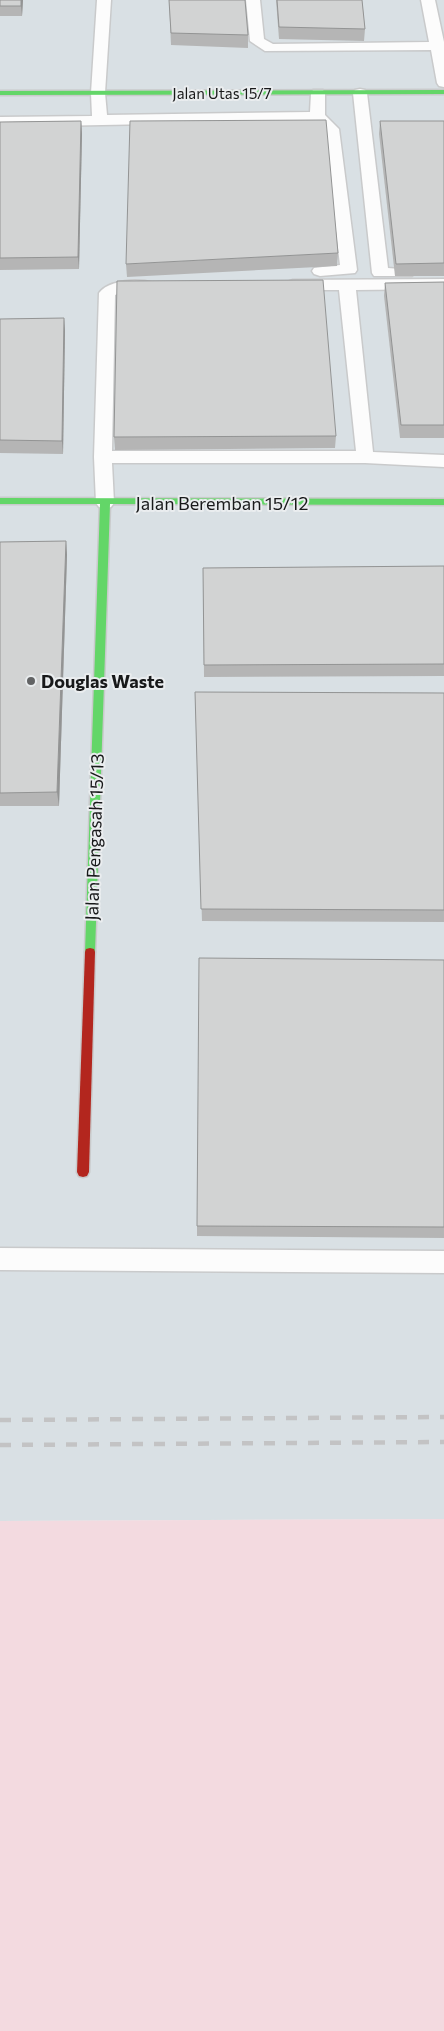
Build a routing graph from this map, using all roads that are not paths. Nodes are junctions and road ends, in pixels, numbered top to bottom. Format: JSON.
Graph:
{"nodes":[{"id":1,"x":104,"y":0,"type":"edge"},
{"id":2,"x":253,"y":0,"type":"edge"},
{"id":3,"x":428,"y":0,"type":"edge"},
{"id":4,"x":440,"y":47,"type":"edge"},
{"id":5,"x":444,"y":83,"type":"edge"},
{"id":6,"x":444,"y":92,"type":"edge"},
{"id":7,"x":0,"y":93,"type":"edge"},
{"id":8,"x":98,"y":93,"type":"junction"},
{"id":9,"x":318,"y":93,"type":"junction"},
{"id":10,"x":360,"y":93,"type":"junction"},
{"id":11,"x":318,"y":116,"type":"junction"},
{"id":12,"x":100,"y":119,"type":"junction"},
{"id":13,"x":0,"y":122,"type":"edge"},
{"id":14,"x":304,"y":271,"type":"edge"},
{"id":15,"x":444,"y":272,"type":"edge"},
{"id":16,"x":347,"y":284,"type":"junction"},
{"id":17,"x":444,"y":284,"type":"edge"},
{"id":18,"x":278,"y":285,"type":"edge"},
{"id":19,"x":168,"y":286,"type":"edge"},
{"id":20,"x":365,"y":457,"type":"junction"},
{"id":21,"x":103,"y":458,"type":"junction"},
{"id":22,"x":444,"y":461,"type":"edge"},
{"id":23,"x":0,"y":502,"type":"edge"},
{"id":24,"x":444,"y":502,"type":"edge"},
{"id":25,"x":105,"y":503,"type":"junction"},
{"id":26,"x":83,"y":1172,"type":"dead end"},
{"id":27,"x":0,"y":1259,"type":"edge"},
{"id":28,"x":444,"y":1262,"type":"edge"}],
"edges":[{"from":1,"to":8,"type":"lane"},
{"from":2,"to":4,"type":"lane"},
{"from":3,"to":4,"type":"lane"},
{"from":4,"to":5,"type":"lane"},
{"from":6,"to":10,"type":"street","name":"Jalan Utas 15/7"},
{"from":7,"to":8,"type":"street","name":"Jalan Utas 15/7"},
{"from":8,"to":9,"type":"street","name":"Jalan Utas 15/7"},
{"from":8,"to":12,"type":"lane"},
{"from":9,"to":10,"type":"street","name":"Jalan Utas 15/7"},
{"from":9,"to":11,"type":"lane"},
{"from":10,"to":15,"type":"lane"},
{"from":11,"to":12,"type":"lane"},
{"from":11,"to":14,"type":"lane"},
{"from":12,"to":13,"type":"lane"},
{"from":16,"to":17,"type":"lane"},
{"from":16,"to":18,"type":"lane"},
{"from":16,"to":20,"type":"lane"},
{"from":19,"to":21,"type":"lane"},
{"from":20,"to":21,"type":"lane"},
{"from":20,"to":22,"type":"lane"},
{"from":21,"to":25,"type":"lane"},
{"from":23,"to":25,"type":"street","name":"Jalan Beremban 15/12"},
{"from":24,"to":25,"type":"street","name":"Jalan Beremban 15/12"},
{"from":25,"to":26,"type":"street","name":"Jalan Pengasah 15/13"},
{"from":27,"to":28,"type":"lane"}]}
